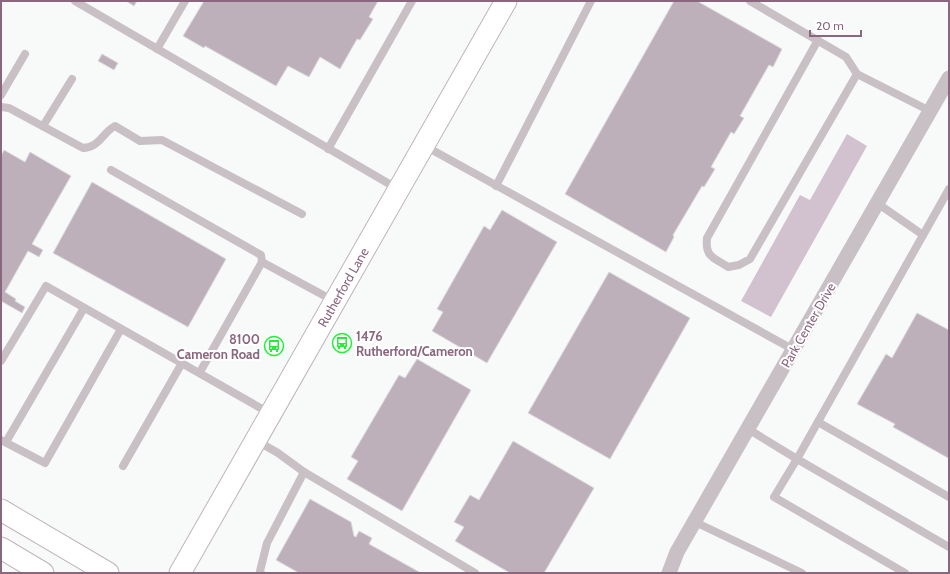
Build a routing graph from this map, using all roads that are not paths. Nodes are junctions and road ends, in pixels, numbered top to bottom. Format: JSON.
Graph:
{"nodes":[{"id":1,"x":75,"y":1,"type":"edge"},
{"id":2,"x":185,"y":1,"type":"edge"},
{"id":3,"x":412,"y":1,"type":"edge"},
{"id":4,"x":506,"y":1,"type":"edge"},
{"id":5,"x":591,"y":1,"type":"edge"},
{"id":6,"x":750,"y":1,"type":"edge"},
{"id":7,"x":818,"y":40,"type":"junction"},
{"id":8,"x":158,"y":49,"type":"junction"},
{"id":9,"x":25,"y":54,"type":"dead end"},
{"id":10,"x":857,"y":74,"type":"junction"},
{"id":11,"x":949,"y":78,"type":"edge"},
{"id":12,"x":72,"y":79,"type":"dead end"},
{"id":13,"x":1,"y":95,"type":"edge"},
{"id":14,"x":1,"y":107,"type":"edge"},
{"id":15,"x":930,"y":111,"type":"junction"},
{"id":16,"x":43,"y":126,"type":"junction"},
{"id":17,"x":423,"y":146,"type":"junction"},
{"id":18,"x":328,"y":149,"type":"junction"},
{"id":19,"x":111,"y":170,"type":"dead end"},
{"id":20,"x":496,"y":186,"type":"junction"},
{"id":21,"x":949,"y":189,"type":"edge"},
{"id":22,"x":398,"y":190,"type":"junction"},
{"id":23,"x":878,"y":203,"type":"junction"},
{"id":24,"x":302,"y":214,"type":"dead end"},
{"id":25,"x":923,"y":235,"type":"junction"},
{"id":26,"x":262,"y":262,"type":"junction"},
{"id":27,"x":334,"y":302,"type":"junction"},
{"id":28,"x":84,"y":308,"type":"junction"},
{"id":29,"x":121,"y":329,"type":"junction"},
{"id":30,"x":794,"y":350,"type":"junction"},
{"id":31,"x":1,"y":361,"type":"edge"},
{"id":32,"x":182,"y":363,"type":"junction"},
{"id":33,"x":200,"y":372,"type":"junction"},
{"id":34,"x":271,"y":414,"type":"junction"},
{"id":35,"x":818,"y":422,"type":"junction"},
{"id":36,"x":748,"y":429,"type":"junction"},
{"id":37,"x":256,"y":440,"type":"junction"},
{"id":38,"x":3,"y":441,"type":"edge"},
{"id":39,"x":797,"y":460,"type":"junction"},
{"id":40,"x":123,"y":466,"type":"dead end"},
{"id":41,"x":304,"y":472,"type":"junction"},
{"id":42,"x":949,"y":497,"type":"edge"},
{"id":43,"x":1,"y":510,"type":"edge"},
{"id":44,"x":695,"y":522,"type":"junction"},
{"id":45,"x":949,"y":547,"type":"edge"},
{"id":46,"x":1,"y":548,"type":"edge"},
{"id":47,"x":43,"y":573,"type":"edge"},
{"id":48,"x":108,"y":573,"type":"edge"},
{"id":49,"x":180,"y":573,"type":"edge"},
{"id":50,"x":261,"y":573,"type":"edge"},
{"id":51,"x":475,"y":573,"type":"edge"},
{"id":52,"x":669,"y":573,"type":"edge"},
{"id":53,"x":802,"y":573,"type":"edge"},
{"id":54,"x":905,"y":573,"type":"edge"}],
"edges":[{"from":1,"to":8,"type":"lane"},
{"from":2,"to":8,"type":"lane"},
{"from":3,"to":18,"type":"lane"},
{"from":4,"to":17,"type":"street","name":"Rutherford Lane"},
{"from":5,"to":20,"type":"lane"},
{"from":6,"to":7,"type":"lane"},
{"from":7,"to":10,"type":"lane"},
{"from":7,"to":10,"type":"lane"},
{"from":8,"to":18,"type":"lane"},
{"from":9,"to":13,"type":"lane"},
{"from":10,"to":15,"type":"lane"},
{"from":11,"to":15,"type":"street","name":"Park Center Drive"},
{"from":12,"to":16,"type":"lane"},
{"from":14,"to":16,"type":"lane"},
{"from":15,"to":23,"type":"street","name":"Park Center Drive"},
{"from":16,"to":24,"type":"lane"},
{"from":17,"to":20,"type":"lane"},
{"from":17,"to":22,"type":"street","name":"Rutherford Lane"},
{"from":18,"to":22,"type":"lane"},
{"from":19,"to":26,"type":"lane"},
{"from":20,"to":30,"type":"lane"},
{"from":21,"to":25,"type":"lane"},
{"from":22,"to":27,"type":"street","name":"Rutherford Lane"},
{"from":23,"to":25,"type":"lane"},
{"from":23,"to":30,"type":"street","name":"Park Center Drive"},
{"from":25,"to":35,"type":"lane"},
{"from":26,"to":27,"type":"lane"},
{"from":26,"to":33,"type":"lane"},
{"from":27,"to":34,"type":"street","name":"Rutherford Lane"},
{"from":28,"to":29,"type":"lane"},
{"from":28,"to":31,"type":"lane"},
{"from":28,"to":38,"type":"lane"},
{"from":29,"to":32,"type":"lane"},
{"from":29,"to":38,"type":"lane"},
{"from":30,"to":36,"type":"street","name":"Park Center Drive"},
{"from":32,"to":33,"type":"lane"},
{"from":32,"to":40,"type":"lane"},
{"from":33,"to":34,"type":"lane"},
{"from":34,"to":37,"type":"street","name":"Rutherford Lane"},
{"from":35,"to":39,"type":"lane"},
{"from":35,"to":42,"type":"lane"},
{"from":36,"to":39,"type":"lane"},
{"from":36,"to":44,"type":"street","name":"Park Center Drive"},
{"from":37,"to":41,"type":"lane"},
{"from":37,"to":49,"type":"street","name":"Rutherford Lane"},
{"from":39,"to":45,"type":"lane"},
{"from":39,"to":54,"type":"lane"},
{"from":41,"to":50,"type":"lane"},
{"from":41,"to":51,"type":"lane"},
{"from":43,"to":48,"type":"street"},
{"from":44,"to":52,"type":"street","name":"Park Center Drive"},
{"from":44,"to":53,"type":"lane"},
{"from":46,"to":47,"type":"street"}]}
